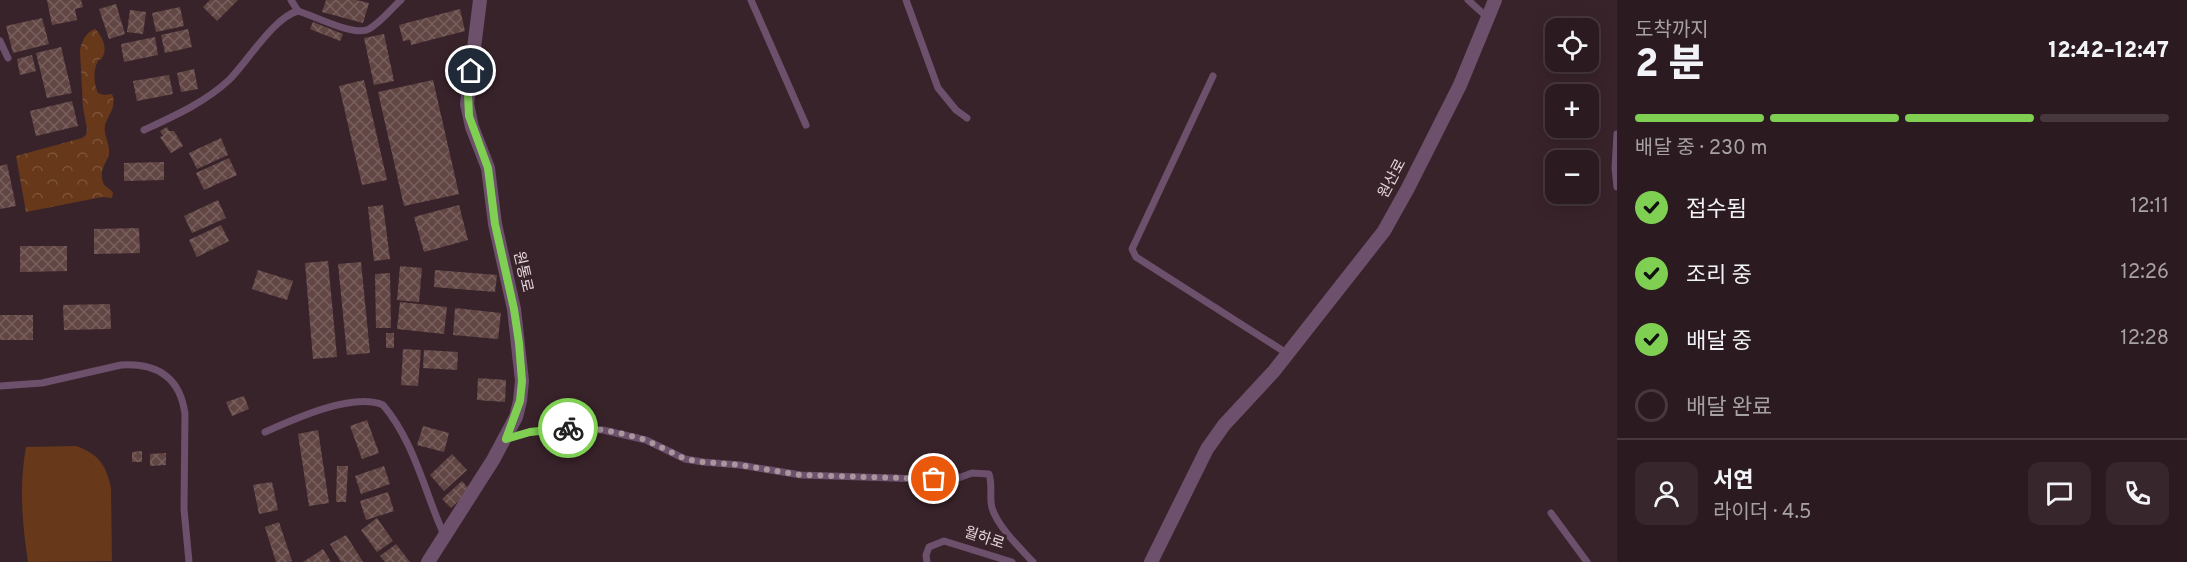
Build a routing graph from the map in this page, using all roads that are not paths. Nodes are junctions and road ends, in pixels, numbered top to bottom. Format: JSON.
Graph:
{"nodes":[{"id":1,"x":291,"y":0,"type":"edge"},
{"id":2,"x":401,"y":0,"type":"edge"},
{"id":3,"x":480,"y":0,"type":"edge"},
{"id":4,"x":751,"y":0,"type":"edge"},
{"id":5,"x":906,"y":0,"type":"edge"},
{"id":6,"x":1468,"y":0,"type":"edge"},
{"id":7,"x":1496,"y":0,"type":"edge"},
{"id":8,"x":298,"y":11,"type":"junction"},
{"id":9,"x":1488,"y":18,"type":"junction"},
{"id":10,"x":0,"y":41,"type":"edge"},
{"id":11,"x":8,"y":58,"type":"dead end"},
{"id":12,"x":1213,"y":76,"type":"dead end"},
{"id":13,"x":967,"y":118,"type":"dead end"},
{"id":14,"x":806,"y":125,"type":"dead end"},
{"id":15,"x":144,"y":130,"type":"dead end"},
{"id":16,"x":1617,"y":134,"type":"edge"},
{"id":17,"x":1617,"y":187,"type":"edge"},
{"id":18,"x":1288,"y":354,"type":"junction"},
{"id":19,"x":0,"y":386,"type":"edge"},
{"id":20,"x":265,"y":432,"type":"dead end"},
{"id":21,"x":506,"y":439,"type":"junction"},
{"id":22,"x":1551,"y":513,"type":"dead end"},
{"id":23,"x":444,"y":535,"type":"junction"},
{"id":24,"x":189,"y":562,"type":"edge"},
{"id":25,"x":428,"y":562,"type":"edge"},
{"id":26,"x":927,"y":562,"type":"edge"},
{"id":27,"x":1012,"y":562,"type":"edge"},
{"id":28,"x":1033,"y":562,"type":"edge"},
{"id":29,"x":1152,"y":562,"type":"edge"},
{"id":30,"x":1587,"y":562,"type":"edge"}],
"edges":[{"from":1,"to":8,"type":"lane"},
{"from":2,"to":8,"type":"lane"},
{"from":3,"to":21,"type":"street","name":"원통로"},
{"from":4,"to":14,"type":"lane"},
{"from":5,"to":13,"type":"lane"},
{"from":6,"to":9,"type":"lane"},
{"from":7,"to":9,"type":"street","name":"원산로"},
{"from":8,"to":15,"type":"lane"},
{"from":9,"to":18,"type":"street","name":"원산로"},
{"from":10,"to":11,"type":"lane"},
{"from":12,"to":18,"type":"lane"},
{"from":16,"to":17,"type":"lane"},
{"from":18,"to":29,"type":"street","name":"원산로"},
{"from":19,"to":24,"type":"lane"},
{"from":20,"to":23,"type":"lane"},
{"from":21,"to":23,"type":"street","name":"원통로"},
{"from":21,"to":28,"type":"lane"},
{"from":22,"to":30,"type":"lane"},
{"from":23,"to":25,"type":"street","name":"원통로"},
{"from":26,"to":27,"type":"lane","name":"월하로"}]}
